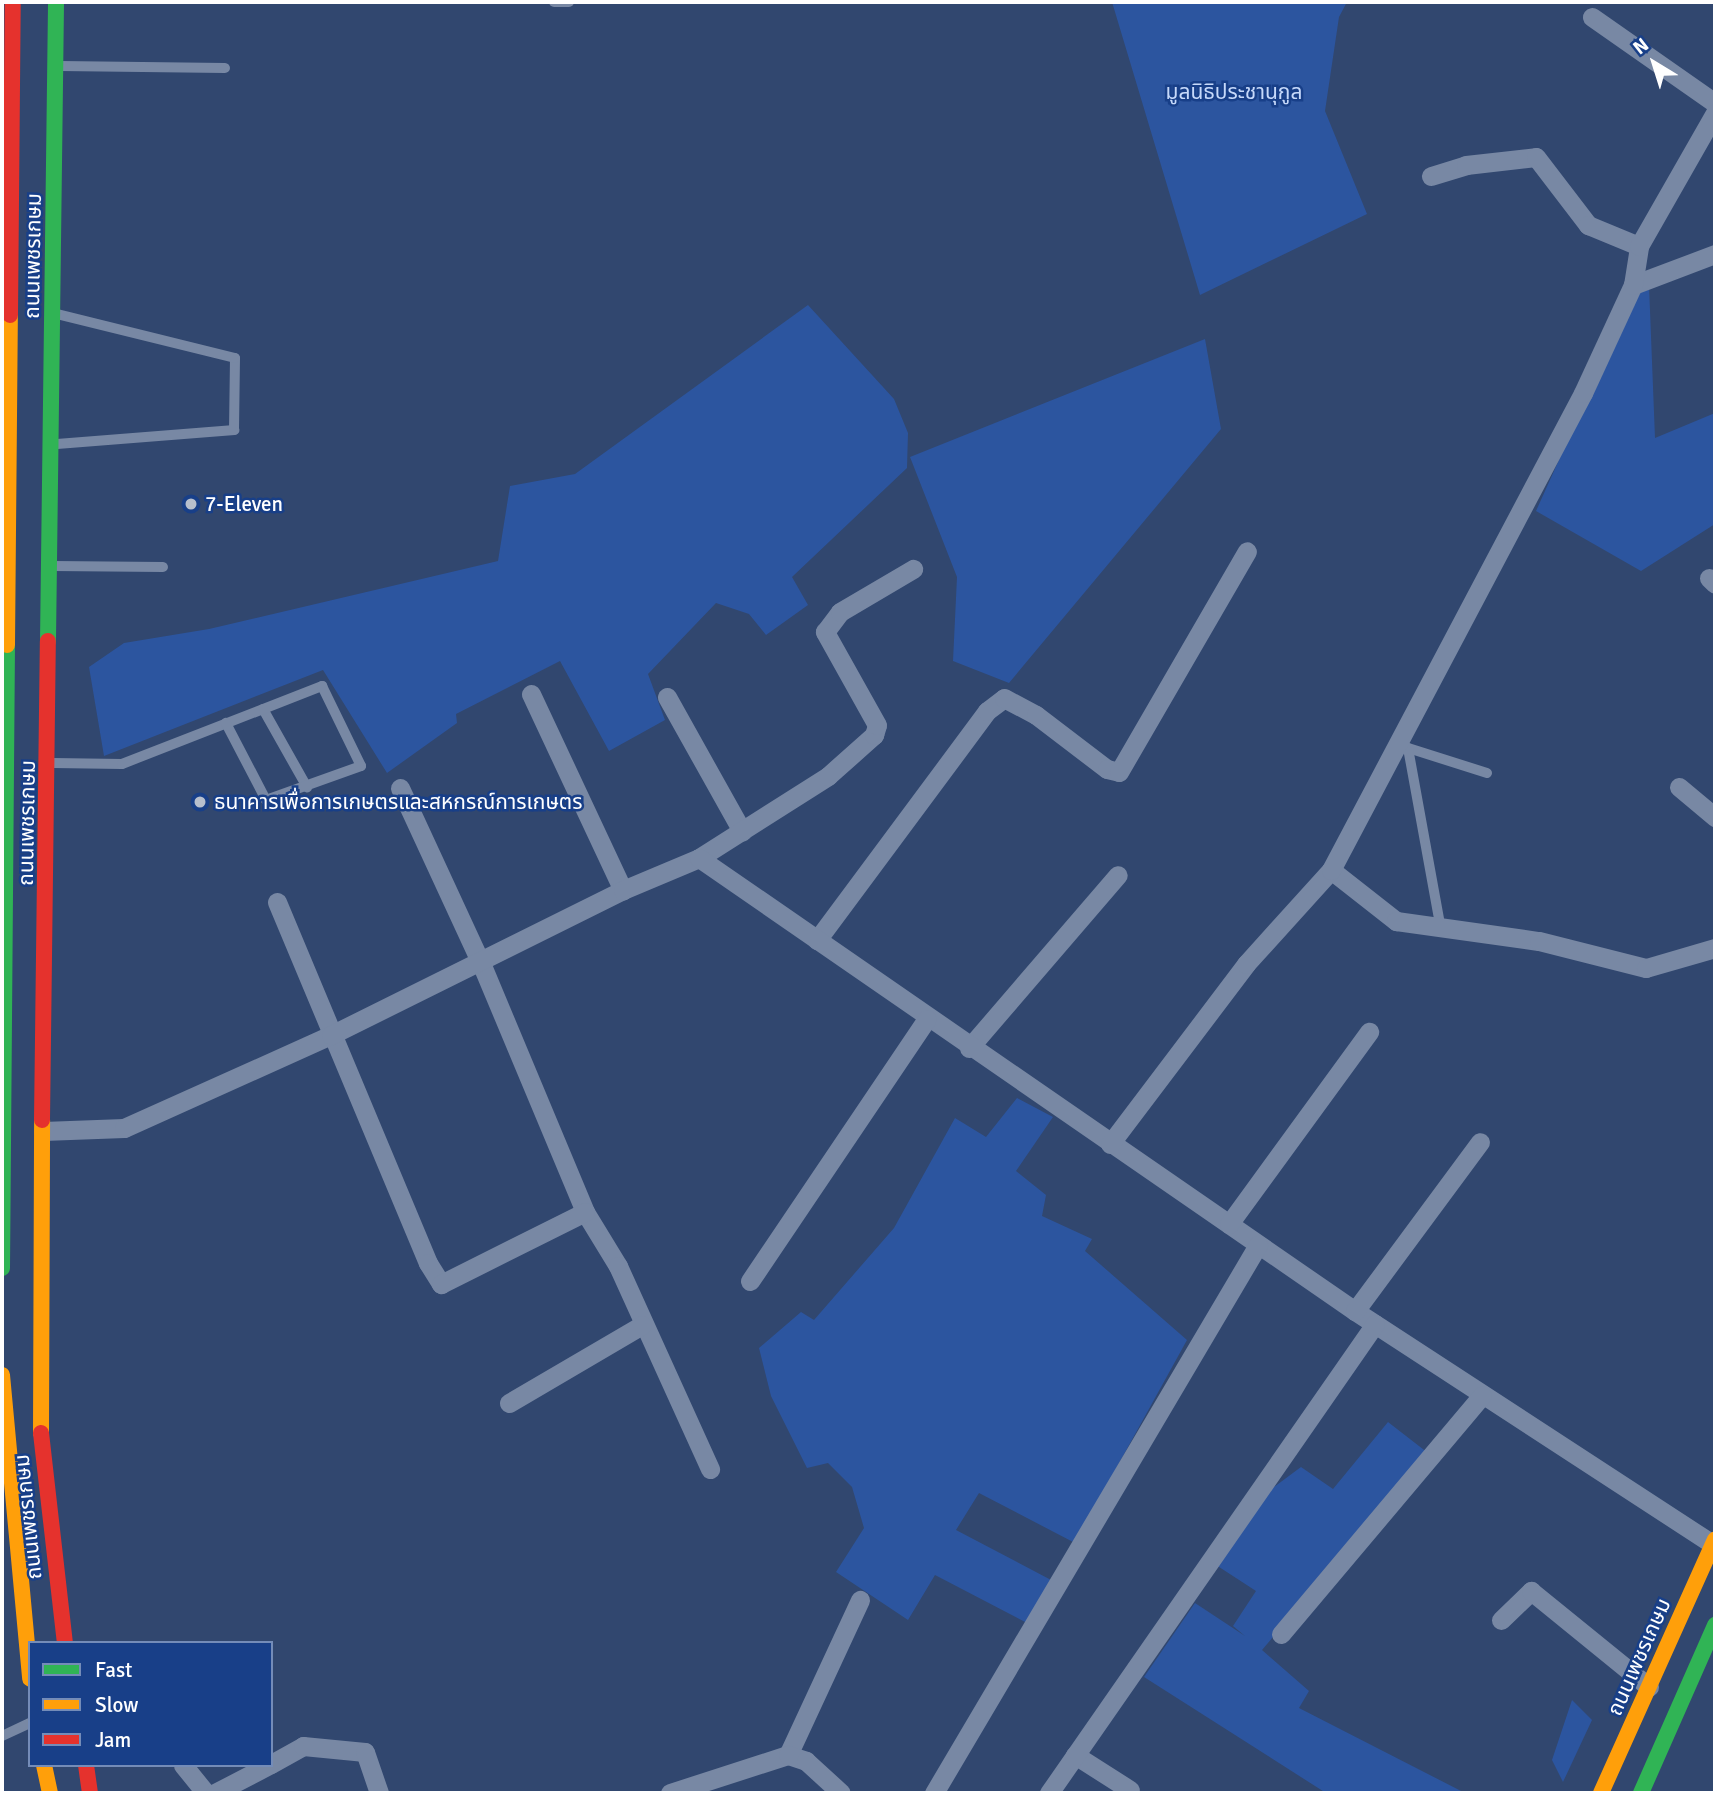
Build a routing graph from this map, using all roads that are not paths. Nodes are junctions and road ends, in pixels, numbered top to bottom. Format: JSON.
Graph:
{"nodes":[{"id":1,"x":13,"y":2,"type":"edge"},
{"id":2,"x":56,"y":2,"type":"edge"},
{"id":3,"x":554,"y":2,"type":"edge"},
{"id":4,"x":569,"y":2,"type":"edge"},
{"id":5,"x":1592,"y":18,"type":"dead end"},
{"id":6,"x":56,"y":66,"type":"junction"},
{"id":7,"x":225,"y":68,"type":"dead end"},
{"id":8,"x":1715,"y":103,"type":"edge"},
{"id":9,"x":1715,"y":113,"type":"edge"},
{"id":10,"x":1430,"y":176,"type":"dead end"},
{"id":11,"x":1639,"y":246,"type":"junction"},
{"id":12,"x":1715,"y":254,"type":"edge"},
{"id":13,"x":1633,"y":285,"type":"junction"},
{"id":14,"x":53,"y":313,"type":"junction"},
{"id":15,"x":51,"y":444,"type":"junction"},
{"id":16,"x":1247,"y":551,"type":"dead end"},
{"id":17,"x":52,"y":566,"type":"junction"},
{"id":18,"x":163,"y":567,"type":"dead end"},
{"id":19,"x":913,"y":569,"type":"dead end"},
{"id":20,"x":531,"y":694,"type":"dead end"},
{"id":21,"x":667,"y":697,"type":"dead end"},
{"id":22,"x":262,"y":709,"type":"junction"},
{"id":23,"x":226,"y":723,"type":"junction"},
{"id":24,"x":1403,"y":746,"type":"junction"},
{"id":25,"x":49,"y":763,"type":"junction"},
{"id":26,"x":1487,"y":773,"type":"dead end"},
{"id":27,"x":306,"y":787,"type":"junction"},
{"id":28,"x":400,"y":788,"type":"dead end"},
{"id":29,"x":1679,"y":788,"type":"dead end"},
{"id":30,"x":5,"y":813,"type":"edge"},
{"id":31,"x":1715,"y":817,"type":"edge"},
{"id":32,"x":742,"y":831,"type":"junction"},
{"id":33,"x":699,"y":858,"type":"junction"},
{"id":34,"x":1331,"y":870,"type":"junction"},
{"id":35,"x":1118,"y":875,"type":"dead end"},
{"id":36,"x":622,"y":890,"type":"junction"},
{"id":37,"x":277,"y":902,"type":"dead end"},
{"id":38,"x":1441,"y":930,"type":"junction"},
{"id":39,"x":817,"y":940,"type":"junction"},
{"id":40,"x":1715,"y":948,"type":"edge"},
{"id":41,"x":481,"y":963,"type":"junction"},
{"id":42,"x":927,"y":1019,"type":"junction"},
{"id":43,"x":1369,"y":1031,"type":"dead end"},
{"id":44,"x":331,"y":1035,"type":"junction"},
{"id":45,"x":969,"y":1048,"type":"junction"},
{"id":46,"x":4,"y":1118,"type":"edge"},
{"id":47,"x":43,"y":1132,"type":"junction"},
{"id":48,"x":1480,"y":1142,"type":"dead end"},
{"id":49,"x":1110,"y":1144,"type":"junction"},
{"id":50,"x":585,"y":1212,"type":"junction"},
{"id":51,"x":1229,"y":1224,"type":"junction"},
{"id":52,"x":1258,"y":1245,"type":"junction"},
{"id":53,"x":2,"y":1268,"type":"edge"},
{"id":54,"x":750,"y":1281,"type":"dead end"},
{"id":55,"x":1356,"y":1311,"type":"junction"},
{"id":56,"x":1375,"y":1324,"type":"junction"},
{"id":57,"x":642,"y":1325,"type":"junction"},
{"id":58,"x":2,"y":1375,"type":"edge"},
{"id":59,"x":1482,"y":1395,"type":"junction"},
{"id":60,"x":509,"y":1403,"type":"dead end"},
{"id":61,"x":710,"y":1469,"type":"dead end"},
{"id":62,"x":1714,"y":1543,"type":"edge"},
{"id":63,"x":10,"y":1581,"type":"edge"},
{"id":64,"x":860,"y":1600,"type":"dead end"},
{"id":65,"x":1501,"y":1620,"type":"dead end"},
{"id":66,"x":1715,"y":1625,"type":"edge"},
{"id":67,"x":1281,"y":1634,"type":"dead end"},
{"id":68,"x":65,"y":1641,"type":"edge"},
{"id":69,"x":28,"y":1669,"type":"edge"},
{"id":70,"x":1648,"y":1687,"type":"junction"},
{"id":71,"x":28,"y":1724,"type":"edge"},
{"id":72,"x":2,"y":1736,"type":"edge"},
{"id":73,"x":788,"y":1755,"type":"junction"},
{"id":74,"x":1075,"y":1755,"type":"junction"},
{"id":75,"x":273,"y":1763,"type":"edge"},
{"id":76,"x":44,"y":1767,"type":"edge"},
{"id":77,"x":86,"y":1767,"type":"edge"},
{"id":78,"x":185,"y":1767,"type":"edge"},
{"id":79,"x":266,"y":1767,"type":"edge"},
{"id":80,"x":1130,"y":1790,"type":"dead end"},
{"id":81,"x":50,"y":1793,"type":"edge"},
{"id":82,"x":90,"y":1793,"type":"edge"},
{"id":83,"x":205,"y":1793,"type":"edge"},
{"id":84,"x":215,"y":1793,"type":"edge"},
{"id":85,"x":379,"y":1793,"type":"edge"},
{"id":86,"x":670,"y":1793,"type":"edge"},
{"id":87,"x":841,"y":1793,"type":"edge"},
{"id":88,"x":934,"y":1793,"type":"edge"},
{"id":89,"x":1049,"y":1793,"type":"edge"},
{"id":90,"x":1601,"y":1793,"type":"edge"},
{"id":91,"x":1641,"y":1793,"type":"edge"}],
"edges":[{"from":1,"to":30,"type":"main road","name":"ถนนเพชรเกษม"},
{"from":2,"to":6,"type":"main road","name":"ถนนเพชรเกษม"},
{"from":3,"to":4,"type":"lane"},
{"from":5,"to":8,"type":"street"},
{"from":6,"to":7,"type":"lane"},
{"from":6,"to":14,"type":"main road","name":"ถนนเพชรเกษม"},
{"from":9,"to":11,"type":"street"},
{"from":10,"to":11,"type":"street"},
{"from":11,"to":13,"type":"street"},
{"from":12,"to":13,"type":"street"},
{"from":13,"to":24,"type":"street"},
{"from":14,"to":15,"type":"main road","name":"ถนนเพชรเกษม"},
{"from":14,"to":15,"type":"lane"},
{"from":15,"to":17,"type":"main road","name":"ถนนเพชรเกษม"},
{"from":16,"to":39,"type":"street"},
{"from":17,"to":18,"type":"lane"},
{"from":17,"to":25,"type":"main road","name":"ถนนเพชรเกษม"},
{"from":19,"to":32,"type":"street"},
{"from":20,"to":36,"type":"street"},
{"from":21,"to":32,"type":"street"},
{"from":22,"to":23,"type":"lane"},
{"from":22,"to":27,"type":"lane"},
{"from":22,"to":27,"type":"lane"},
{"from":23,"to":25,"type":"lane"},
{"from":23,"to":27,"type":"lane"},
{"from":24,"to":26,"type":"lane"},
{"from":24,"to":34,"type":"street"},
{"from":24,"to":38,"type":"lane"},
{"from":25,"to":47,"type":"main road","name":"ถนนเพชรเกษม"},
{"from":28,"to":41,"type":"street"},
{"from":29,"to":31,"type":"street"},
{"from":30,"to":46,"type":"main road","name":"ถนนเพชรเกษม"},
{"from":32,"to":33,"type":"street"},
{"from":33,"to":36,"type":"street"},
{"from":33,"to":39,"type":"street"},
{"from":34,"to":38,"type":"street"},
{"from":34,"to":49,"type":"street"},
{"from":35,"to":45,"type":"street"},
{"from":36,"to":41,"type":"street"},
{"from":37,"to":44,"type":"street"},
{"from":38,"to":40,"type":"street"},
{"from":39,"to":42,"type":"street"},
{"from":41,"to":44,"type":"street"},
{"from":41,"to":50,"type":"street"},
{"from":42,"to":45,"type":"street"},
{"from":42,"to":54,"type":"street"},
{"from":43,"to":51,"type":"street"},
{"from":44,"to":47,"type":"street"},
{"from":44,"to":50,"type":"street"},
{"from":45,"to":49,"type":"street"},
{"from":46,"to":53,"type":"main road","name":"ถนนเพชรเกษม"},
{"from":47,"to":68,"type":"main road","name":"ถนนเพชรเกษม"},
{"from":48,"to":55,"type":"street"},
{"from":49,"to":51,"type":"street"},
{"from":50,"to":57,"type":"street"},
{"from":51,"to":52,"type":"street"},
{"from":52,"to":55,"type":"street"},
{"from":52,"to":88,"type":"street"},
{"from":55,"to":56,"type":"street"},
{"from":56,"to":59,"type":"street"},
{"from":56,"to":74,"type":"street"},
{"from":57,"to":60,"type":"street"},
{"from":57,"to":61,"type":"street"},
{"from":58,"to":63,"type":"main road","name":"ถนนเพชรเกษม"},
{"from":59,"to":62,"type":"street"},
{"from":59,"to":67,"type":"street"},
{"from":62,"to":70,"type":"main road","name":"ถนนเพชรเกษม"},
{"from":63,"to":69,"type":"main road","name":"ถนนเพชรเกษม"},
{"from":64,"to":73,"type":"street"},
{"from":65,"to":70,"type":"street"},
{"from":66,"to":91,"type":"main road"},
{"from":70,"to":90,"type":"main road","name":"ถนนเพชรเกษม"},
{"from":71,"to":72,"type":"lane"},
{"from":73,"to":86,"type":"street"},
{"from":73,"to":87,"type":"street"},
{"from":74,"to":80,"type":"street"},
{"from":74,"to":89,"type":"street"},
{"from":75,"to":85,"type":"street"},
{"from":76,"to":81,"type":"main road"},
{"from":77,"to":82,"type":"main road"},
{"from":78,"to":83,"type":"street"},
{"from":79,"to":84,"type":"street"}]}
